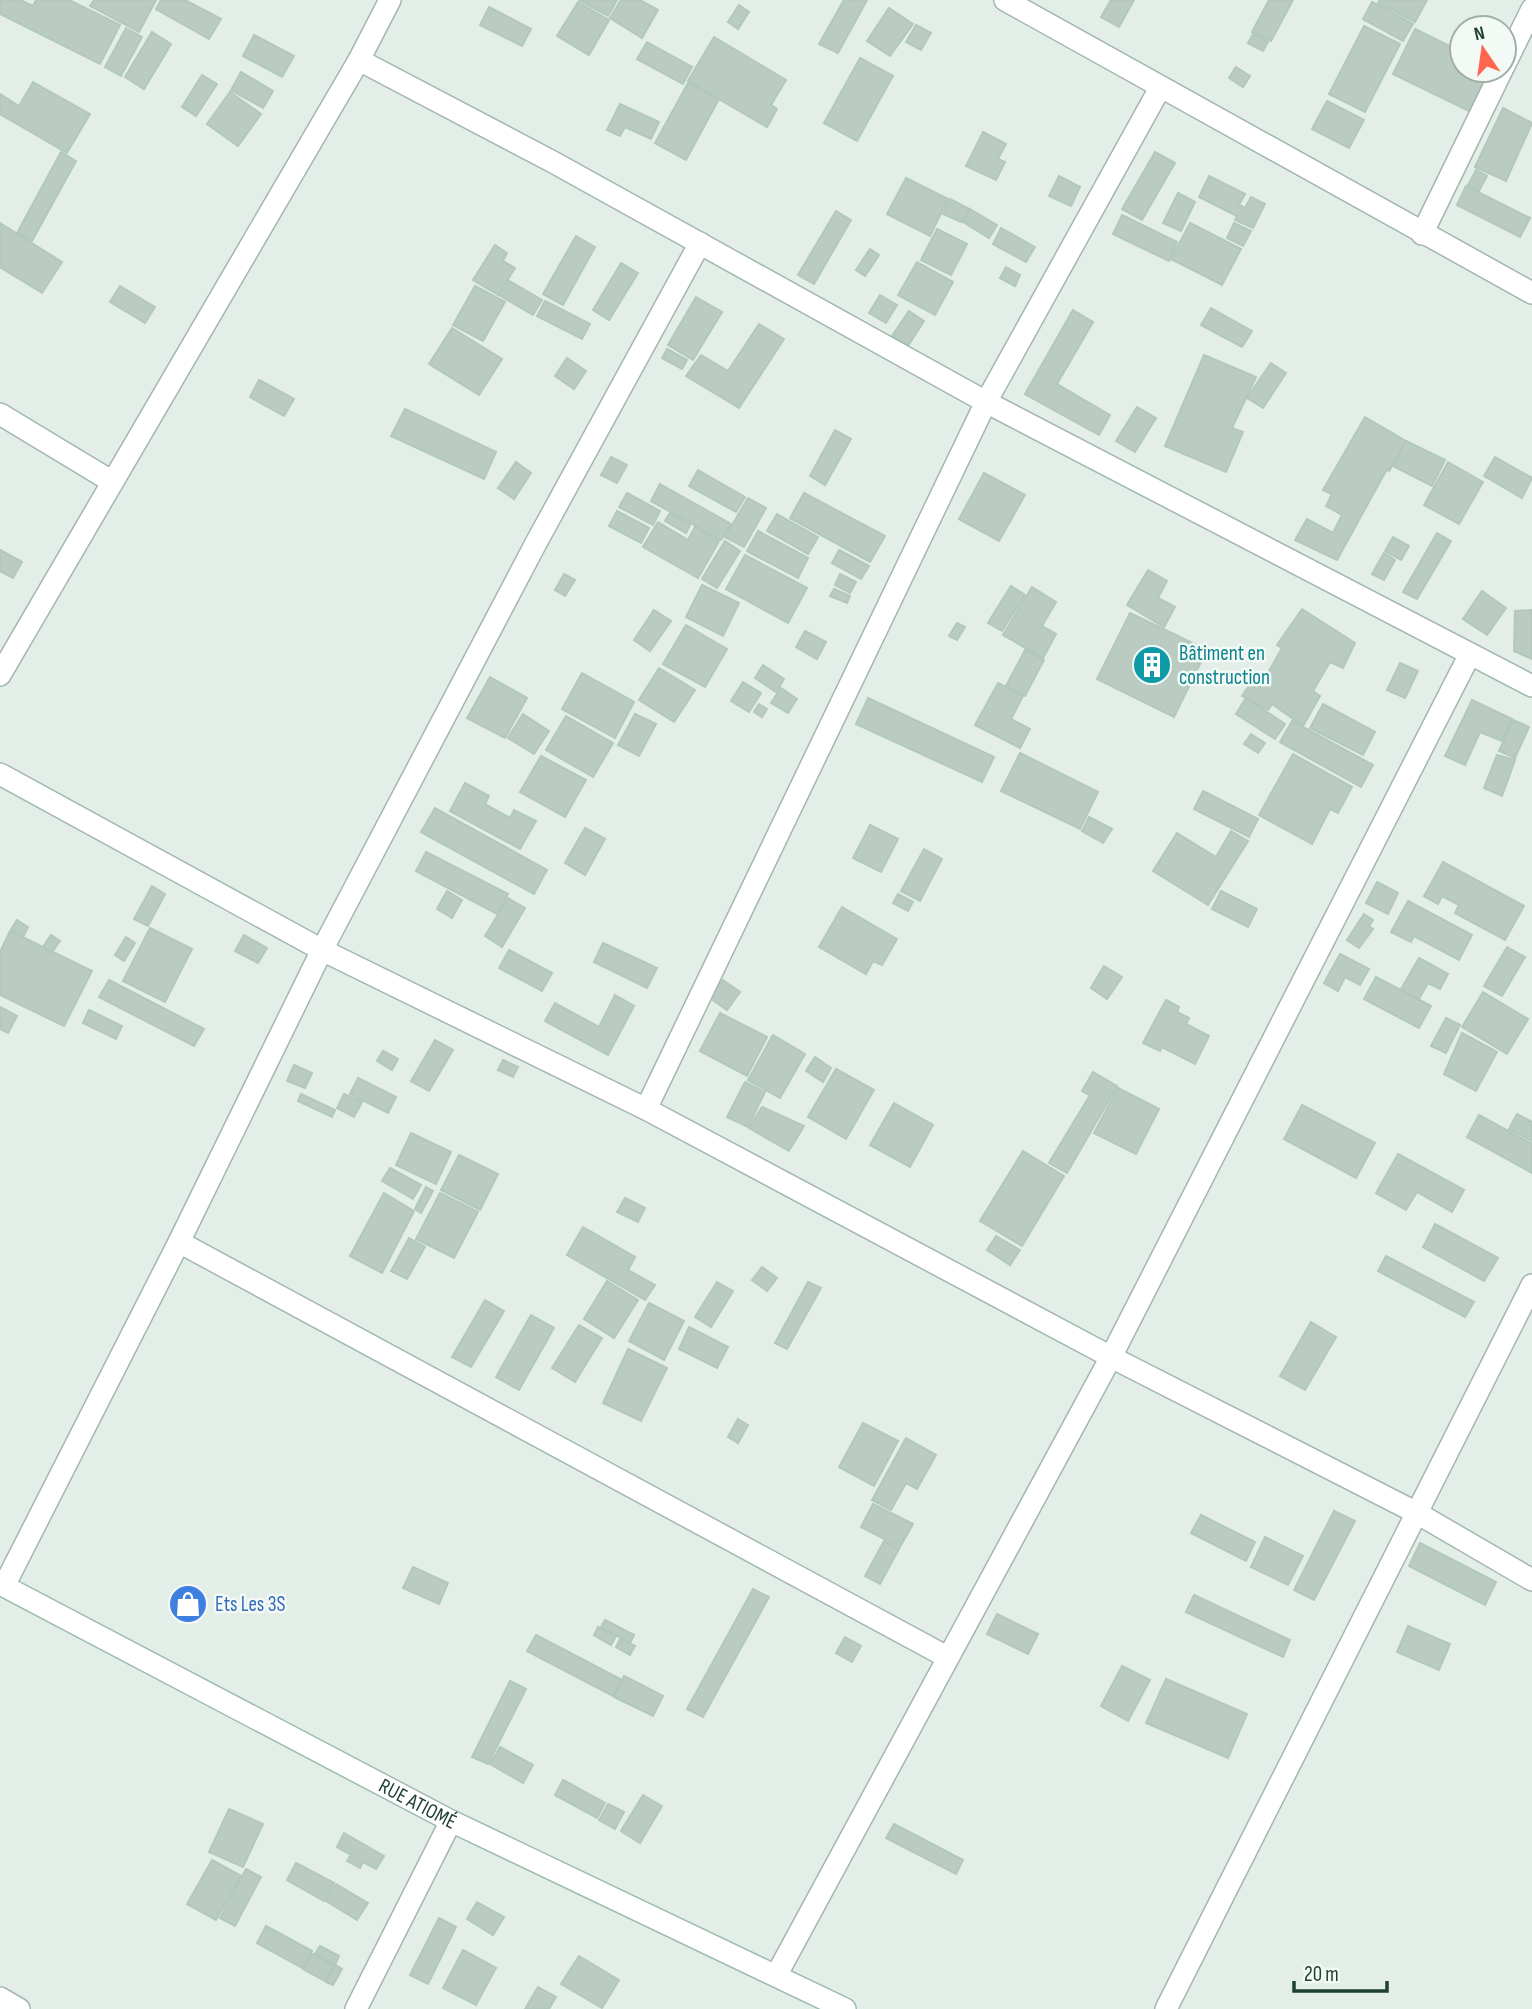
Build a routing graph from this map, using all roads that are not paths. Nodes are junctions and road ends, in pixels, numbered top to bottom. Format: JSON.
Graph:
{"nodes":[{"id":1,"x":390,"y":0,"type":"edge"},
{"id":2,"x":1005,"y":0,"type":"edge"},
{"id":3,"x":1532,"y":9,"type":"edge"},
{"id":4,"x":1518,"y":37,"type":"edge"},
{"id":5,"x":359,"y":60,"type":"junction"},
{"id":6,"x":1495,"y":84,"type":"edge"},
{"id":7,"x":1160,"y":88,"type":"junction"},
{"id":8,"x":1422,"y":234,"type":"junction"},
{"id":9,"x":701,"y":243,"type":"junction"},
{"id":10,"x":1532,"y":293,"type":"edge"},
{"id":11,"x":986,"y":402,"type":"junction"},
{"id":12,"x":0,"y":414,"type":"edge"},
{"id":13,"x":111,"y":481,"type":"junction"},
{"id":14,"x":1470,"y":654,"type":"junction"},
{"id":15,"x":0,"y":675,"type":"edge"},
{"id":16,"x":1532,"y":686,"type":"edge"},
{"id":17,"x":0,"y":774,"type":"edge"},
{"id":18,"x":322,"y":950,"type":"junction"},
{"id":19,"x":646,"y":1109,"type":"junction"},
{"id":20,"x":179,"y":1242,"type":"junction"},
{"id":21,"x":1532,"y":1285,"type":"edge"},
{"id":22,"x":1111,"y":1357,"type":"junction"},
{"id":23,"x":1417,"y":1513,"type":"junction"},
{"id":24,"x":1532,"y":1580,"type":"edge"},
{"id":25,"x":2,"y":1585,"type":"edge"},
{"id":26,"x":947,"y":1657,"type":"junction"},
{"id":27,"x":452,"y":1821,"type":"junction"},
{"id":28,"x":778,"y":1975,"type":"junction"},
{"id":29,"x":0,"y":1998,"type":"edge"},
{"id":30,"x":19,"y":2009,"type":"edge"},
{"id":31,"x":356,"y":2009,"type":"edge"},
{"id":32,"x":845,"y":2009,"type":"edge"},
{"id":33,"x":1166,"y":2009,"type":"edge"}],
"edges":[{"from":1,"to":5,"type":"street"},
{"from":2,"to":7,"type":"street"},
{"from":3,"to":4,"type":"street"},
{"from":5,"to":9,"type":"street"},
{"from":5,"to":13,"type":"street"},
{"from":6,"to":8,"type":"street"},
{"from":7,"to":8,"type":"street"},
{"from":7,"to":11,"type":"street"},
{"from":8,"to":10,"type":"street"},
{"from":9,"to":11,"type":"street"},
{"from":9,"to":18,"type":"street"},
{"from":11,"to":14,"type":"street"},
{"from":11,"to":19,"type":"street"},
{"from":12,"to":13,"type":"street"},
{"from":13,"to":15,"type":"street"},
{"from":14,"to":16,"type":"street"},
{"from":14,"to":22,"type":"street"},
{"from":17,"to":18,"type":"street"},
{"from":18,"to":19,"type":"street"},
{"from":18,"to":20,"type":"street"},
{"from":19,"to":22,"type":"street"},
{"from":20,"to":25,"type":"street"},
{"from":20,"to":26,"type":"street"},
{"from":21,"to":23,"type":"street"},
{"from":22,"to":23,"type":"street"},
{"from":22,"to":26,"type":"street"},
{"from":23,"to":24,"type":"street"},
{"from":23,"to":33,"type":"street"},
{"from":25,"to":27,"type":"street","name":"RUE ATIOMÉ"},
{"from":26,"to":28,"type":"street"},
{"from":27,"to":28,"type":"street","name":"RUE ATIOMÉ"},
{"from":27,"to":31,"type":"street"},
{"from":28,"to":32,"type":"street","name":"RUE ATIOMÉ"},
{"from":29,"to":30,"type":"street"}]}
